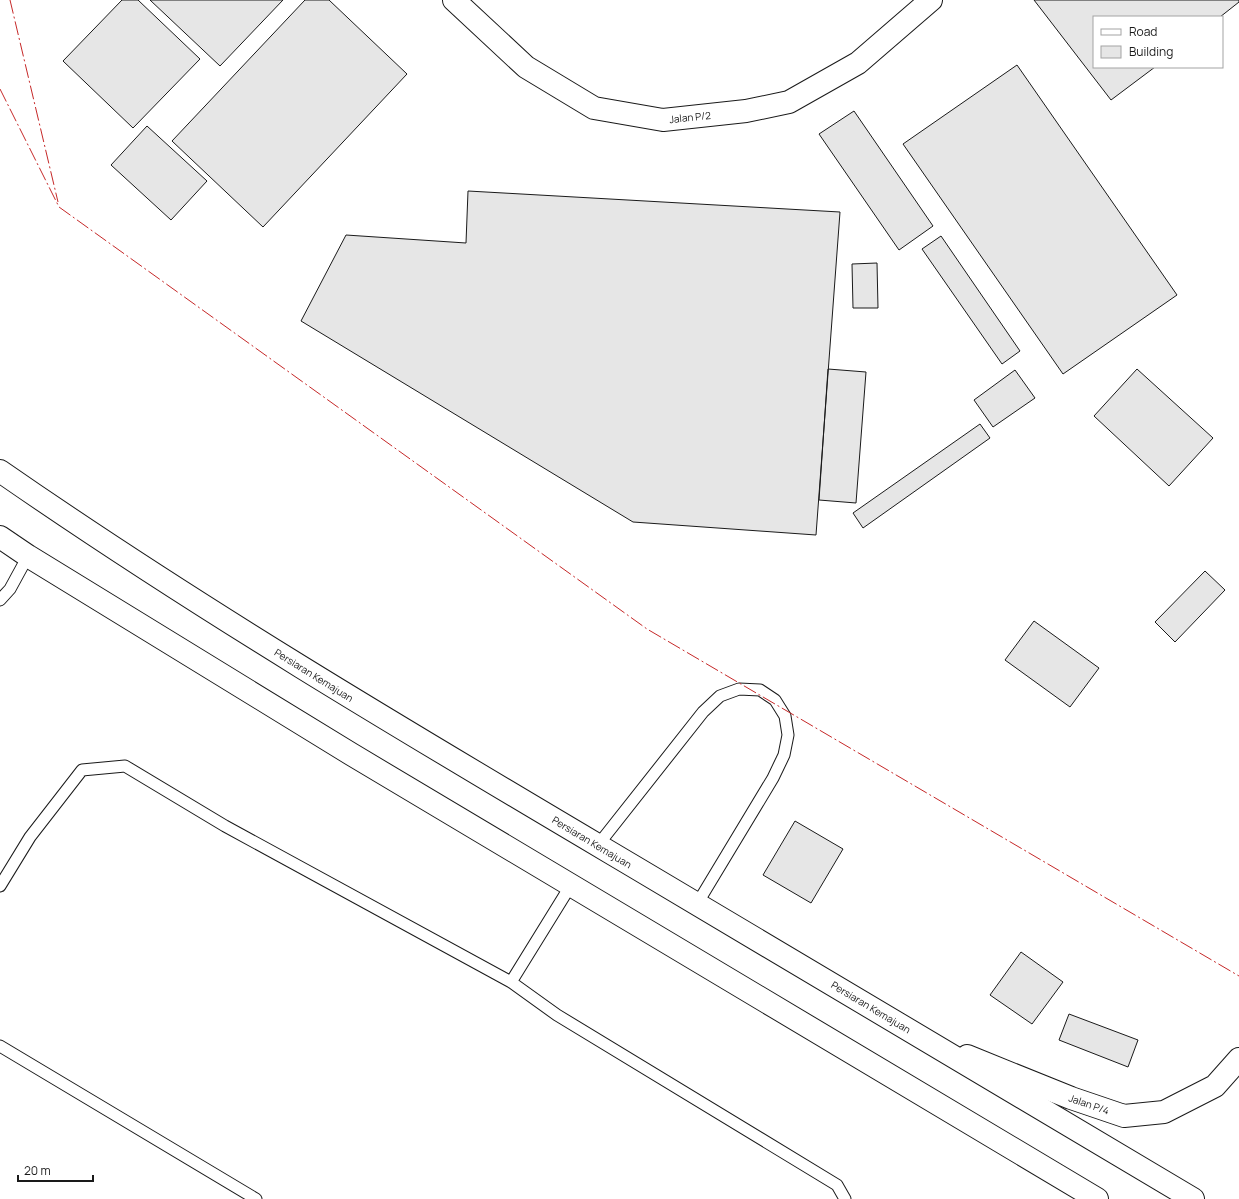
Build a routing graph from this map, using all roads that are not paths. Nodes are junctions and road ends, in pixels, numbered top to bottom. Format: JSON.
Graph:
{"nodes":[{"id":1,"x":454,"y":0,"type":"edge"},
{"id":2,"x":931,"y":0,"type":"edge"},
{"id":3,"x":0,"y":471,"type":"edge"},
{"id":4,"x":0,"y":537,"type":"edge"},
{"id":5,"x":28,"y":556,"type":"junction"},
{"id":6,"x":0,"y":600,"type":"edge"},
{"id":7,"x":598,"y":845,"type":"junction"},
{"id":8,"x":571,"y":885,"type":"junction"},
{"id":9,"x":0,"y":886,"type":"edge"},
{"id":10,"x":697,"y":904,"type":"junction"},
{"id":11,"x":511,"y":982,"type":"junction"},
{"id":12,"x":931,"y":1042,"type":"junction"},
{"id":13,"x":0,"y":1046,"type":"edge"},
{"id":14,"x":1239,"y":1059,"type":"edge"},
{"id":15,"x":256,"y":1199,"type":"edge"},
{"id":16,"x":845,"y":1199,"type":"edge"},
{"id":17,"x":1097,"y":1199,"type":"edge"},
{"id":18,"x":1193,"y":1199,"type":"edge"}],
"edges":[{"from":1,"to":2,"type":"main road","name":"Jalan P/2"},
{"from":3,"to":7,"type":"main road","name":"Persiaran Kemajuan"},
{"from":4,"to":5,"type":"main road"},
{"from":5,"to":6,"type":"lane"},
{"from":5,"to":8,"type":"main road"},
{"from":7,"to":10,"type":"main road","name":"Persiaran Kemajuan"},
{"from":7,"to":10,"type":"lane"},
{"from":8,"to":11,"type":"lane"},
{"from":8,"to":17,"type":"main road"},
{"from":9,"to":11,"type":"lane"},
{"from":10,"to":12,"type":"main road","name":"Persiaran Kemajuan"},
{"from":11,"to":16,"type":"lane"},
{"from":12,"to":14,"type":"main road","name":"Jalan P/4"},
{"from":12,"to":18,"type":"main road","name":"Persiaran Kemajuan"},
{"from":13,"to":15,"type":"lane"}]}
